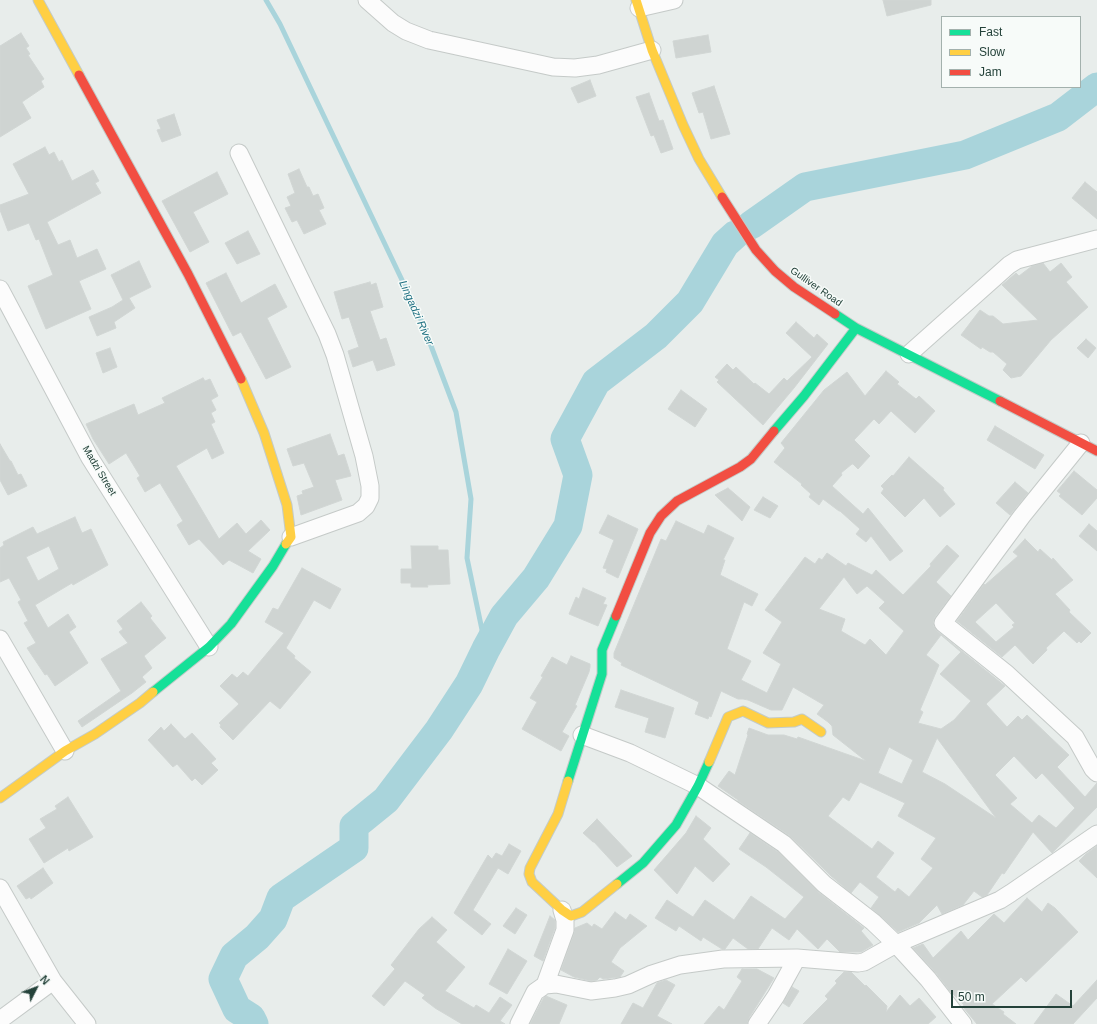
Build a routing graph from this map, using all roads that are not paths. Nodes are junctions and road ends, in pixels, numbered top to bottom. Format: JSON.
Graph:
{"nodes":[{"id":1,"x":38,"y":0,"type":"edge"},
{"id":2,"x":367,"y":0,"type":"edge"},
{"id":3,"x":674,"y":0,"type":"edge"},
{"id":4,"x":637,"y":4,"type":"edge"},
{"id":5,"x":652,"y":50,"type":"junction"},
{"id":6,"x":239,"y":153,"type":"dead end"},
{"id":7,"x":1097,"y":239,"type":"edge"},
{"id":8,"x":0,"y":289,"type":"edge"},
{"id":9,"x":856,"y":328,"type":"junction"},
{"id":10,"x":909,"y":354,"type":"junction"},
{"id":11,"x":1081,"y":443,"type":"junction"},
{"id":12,"x":1097,"y":451,"type":"edge"},
{"id":13,"x":291,"y":537,"type":"junction"},
{"id":14,"x":0,"y":638,"type":"edge"},
{"id":15,"x":209,"y":647,"type":"junction"},
{"id":16,"x":821,"y":732,"type":"dead end"},
{"id":17,"x":582,"y":734,"type":"junction"},
{"id":18,"x":65,"y":751,"type":"junction"},
{"id":19,"x":1097,"y":773,"type":"edge"},
{"id":20,"x":698,"y":786,"type":"junction"},
{"id":21,"x":0,"y":798,"type":"edge"},
{"id":22,"x":1097,"y":834,"type":"edge"},
{"id":23,"x":0,"y":888,"type":"edge"},
{"id":24,"x":562,"y":910,"type":"junction"},
{"id":25,"x":896,"y":944,"type":"junction"},
{"id":26,"x":797,"y":958,"type":"junction"},
{"id":27,"x":53,"y":981,"type":"junction"},
{"id":28,"x":545,"y":985,"type":"junction"},
{"id":29,"x":0,"y":1020,"type":"edge"},
{"id":30,"x":87,"y":1024,"type":"edge"},
{"id":31,"x":519,"y":1024,"type":"edge"},
{"id":32,"x":757,"y":1024,"type":"edge"},
{"id":33,"x":963,"y":1024,"type":"edge"}],
"edges":[{"from":1,"to":13,"type":"street"},
{"from":2,"to":5,"type":"street"},
{"from":3,"to":4,"type":"street"},
{"from":4,"to":5,"type":"street","name":"Gulliver Road"},
{"from":5,"to":9,"type":"street","name":"Gulliver Road"},
{"from":6,"to":13,"type":"street"},
{"from":7,"to":10,"type":"street"},
{"from":8,"to":15,"type":"street","name":"Madzi Street"},
{"from":9,"to":10,"type":"street","name":"Gulliver Road"},
{"from":9,"to":17,"type":"street"},
{"from":10,"to":11,"type":"street","name":"Gulliver Road"},
{"from":11,"to":12,"type":"street","name":"Gulliver Road"},
{"from":11,"to":19,"type":"street"},
{"from":13,"to":15,"type":"street"},
{"from":14,"to":18,"type":"street"},
{"from":15,"to":18,"type":"street"},
{"from":16,"to":20,"type":"street"},
{"from":17,"to":20,"type":"street"},
{"from":17,"to":24,"type":"street"},
{"from":18,"to":21,"type":"street"},
{"from":20,"to":24,"type":"street"},
{"from":20,"to":25,"type":"street"},
{"from":22,"to":25,"type":"street"},
{"from":23,"to":27,"type":"street"},
{"from":24,"to":28,"type":"street"},
{"from":25,"to":26,"type":"street"},
{"from":25,"to":33,"type":"street"},
{"from":26,"to":28,"type":"street"},
{"from":26,"to":32,"type":"street"},
{"from":27,"to":29,"type":"street"},
{"from":27,"to":30,"type":"street"},
{"from":28,"to":31,"type":"street"}]}
